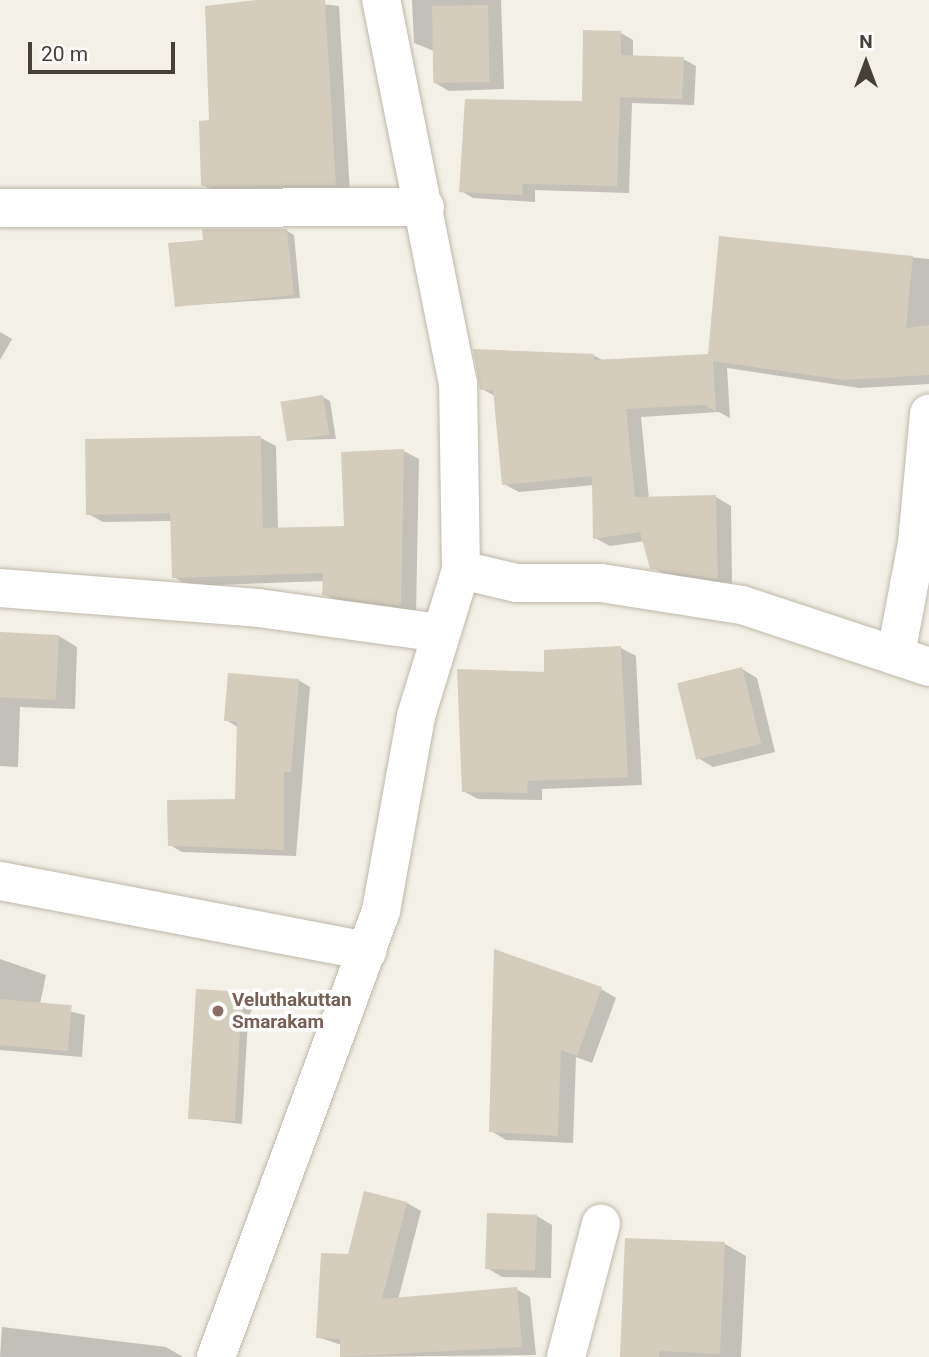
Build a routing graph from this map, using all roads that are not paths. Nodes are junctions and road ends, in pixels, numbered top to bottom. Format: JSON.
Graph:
{"nodes":[{"id":1,"x":381,"y":0,"type":"edge"},
{"id":2,"x":425,"y":207,"type":"junction"},
{"id":3,"x":0,"y":208,"type":"edge"},
{"id":4,"x":929,"y":414,"type":"edge"},
{"id":5,"x":461,"y":570,"type":"junction"},
{"id":6,"x":0,"y":588,"type":"edge"},
{"id":7,"x":440,"y":633,"type":"junction"},
{"id":8,"x":912,"y":661,"type":"edge"},
{"id":9,"x":0,"y":881,"type":"edge"},
{"id":10,"x":367,"y":951,"type":"junction"},
{"id":11,"x":601,"y":1224,"type":"dead end"},
{"id":12,"x":216,"y":1357,"type":"edge"},
{"id":13,"x":566,"y":1357,"type":"edge"}],
"edges":[{"from":1,"to":2,"type":"street"},
{"from":2,"to":3,"type":"street"},
{"from":2,"to":5,"type":"street"},
{"from":4,"to":8,"type":"street"},
{"from":5,"to":7,"type":"street"},
{"from":5,"to":8,"type":"street"},
{"from":6,"to":7,"type":"street"},
{"from":7,"to":10,"type":"street"},
{"from":9,"to":10,"type":"street"},
{"from":10,"to":12,"type":"street"},
{"from":11,"to":13,"type":"street"}]}
